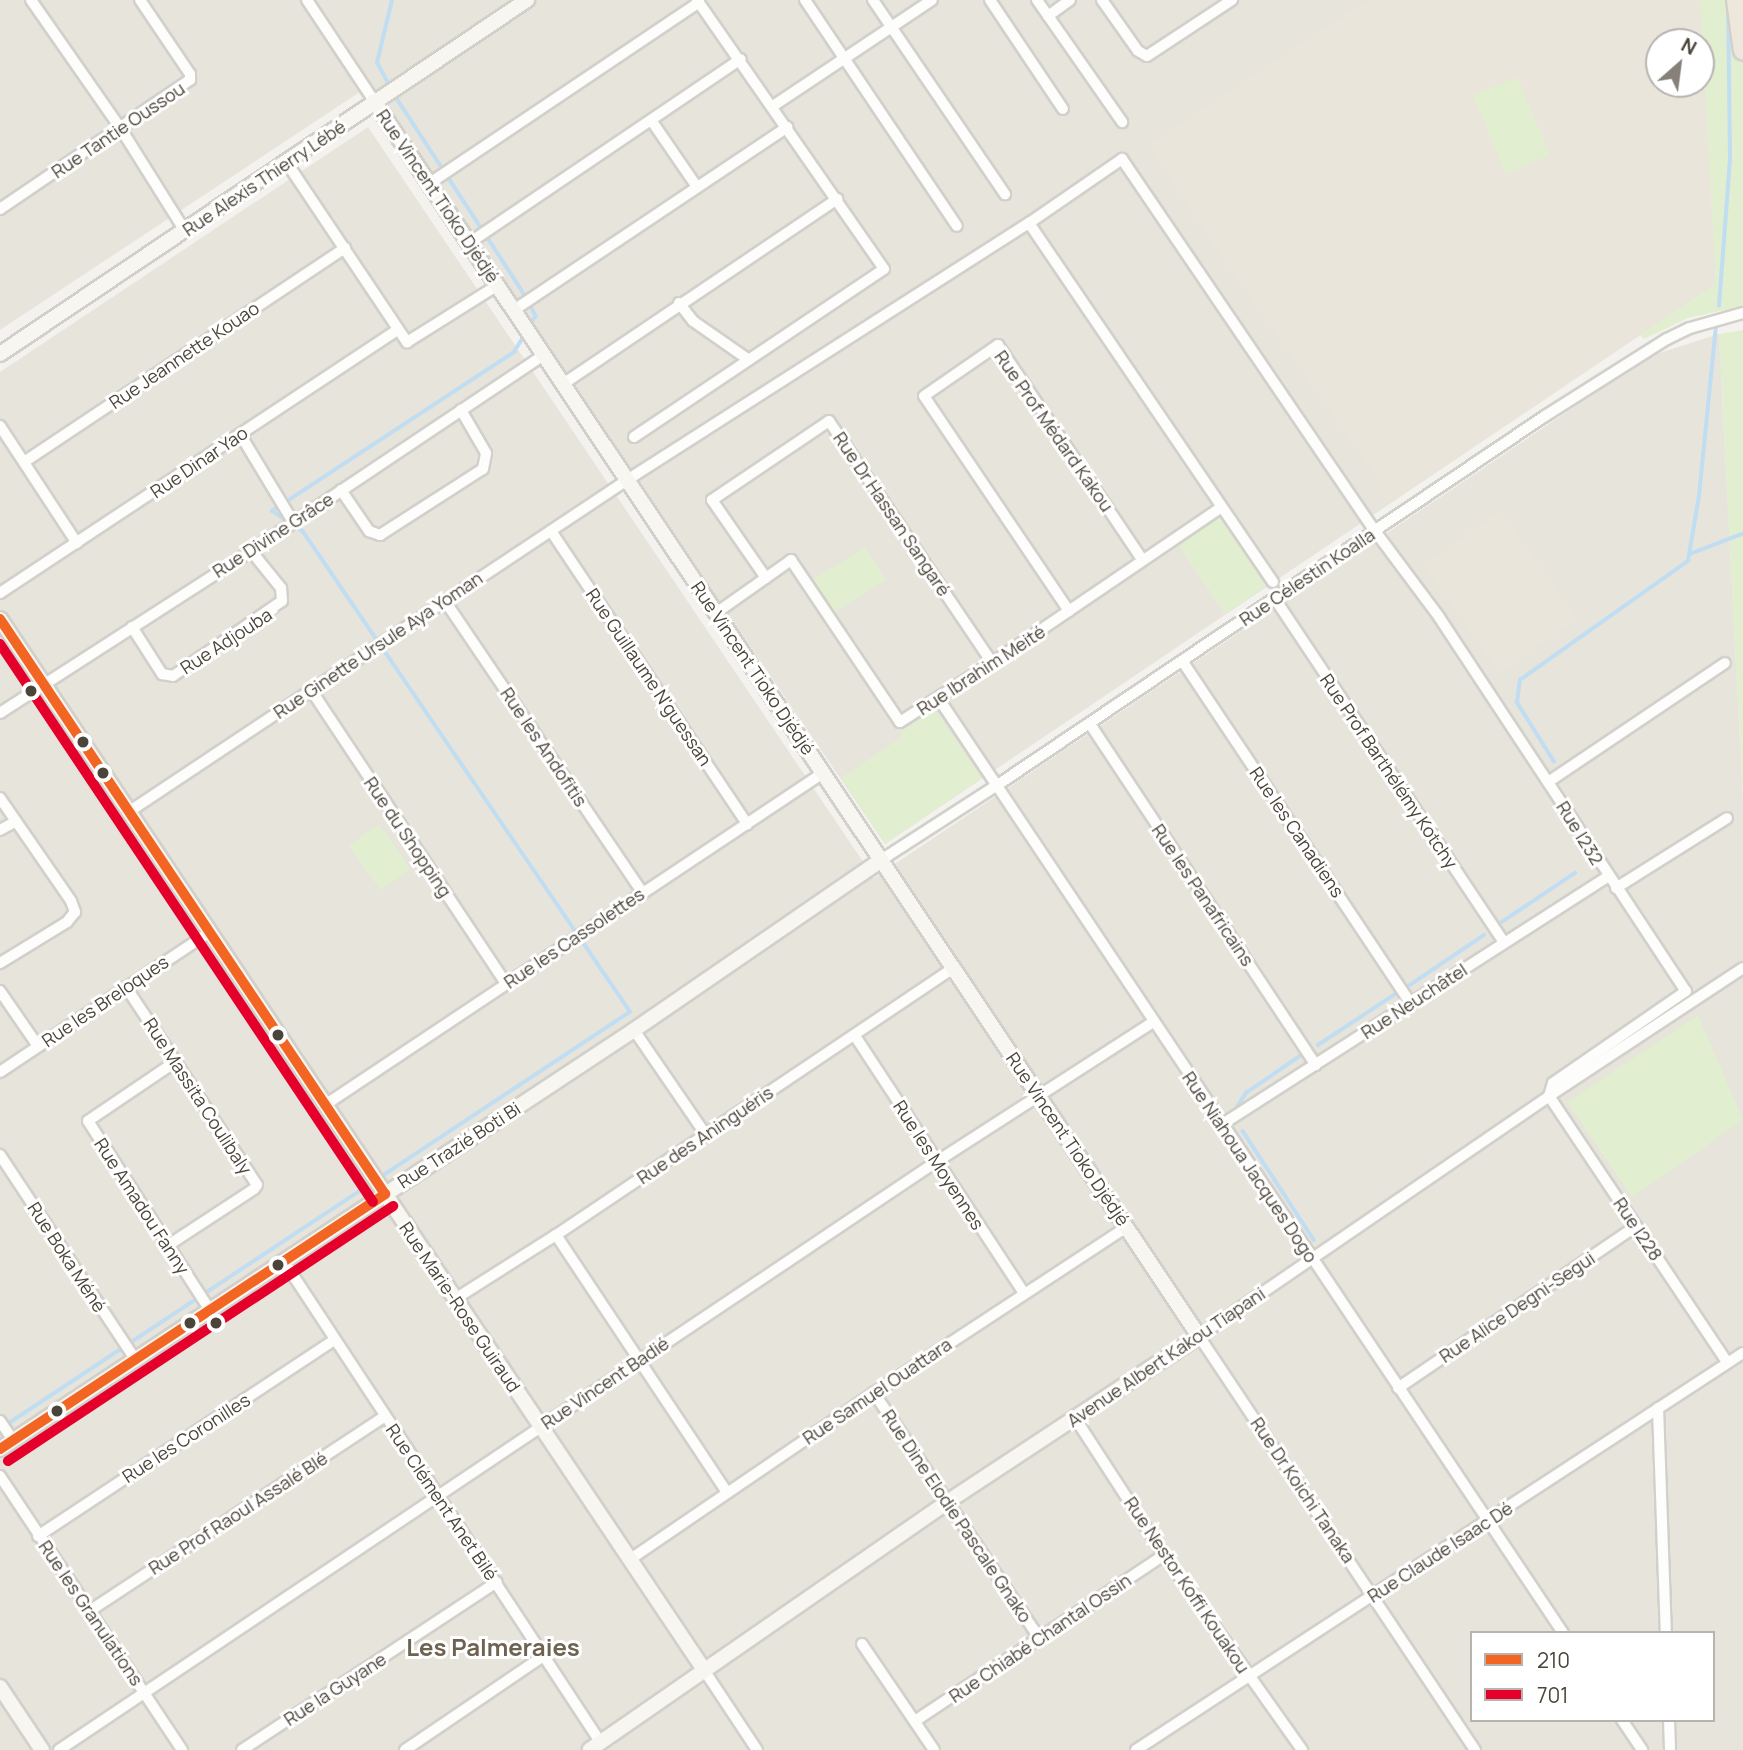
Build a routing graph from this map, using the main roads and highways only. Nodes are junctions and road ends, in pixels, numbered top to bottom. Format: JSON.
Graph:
{"nodes":[{"id":1,"x":1736,"y":0,"type":"edge"},
{"id":2,"x":1743,"y":51,"type":"edge"}],
"edges":[{"from":1,"to":2,"type":"highway"}]}
